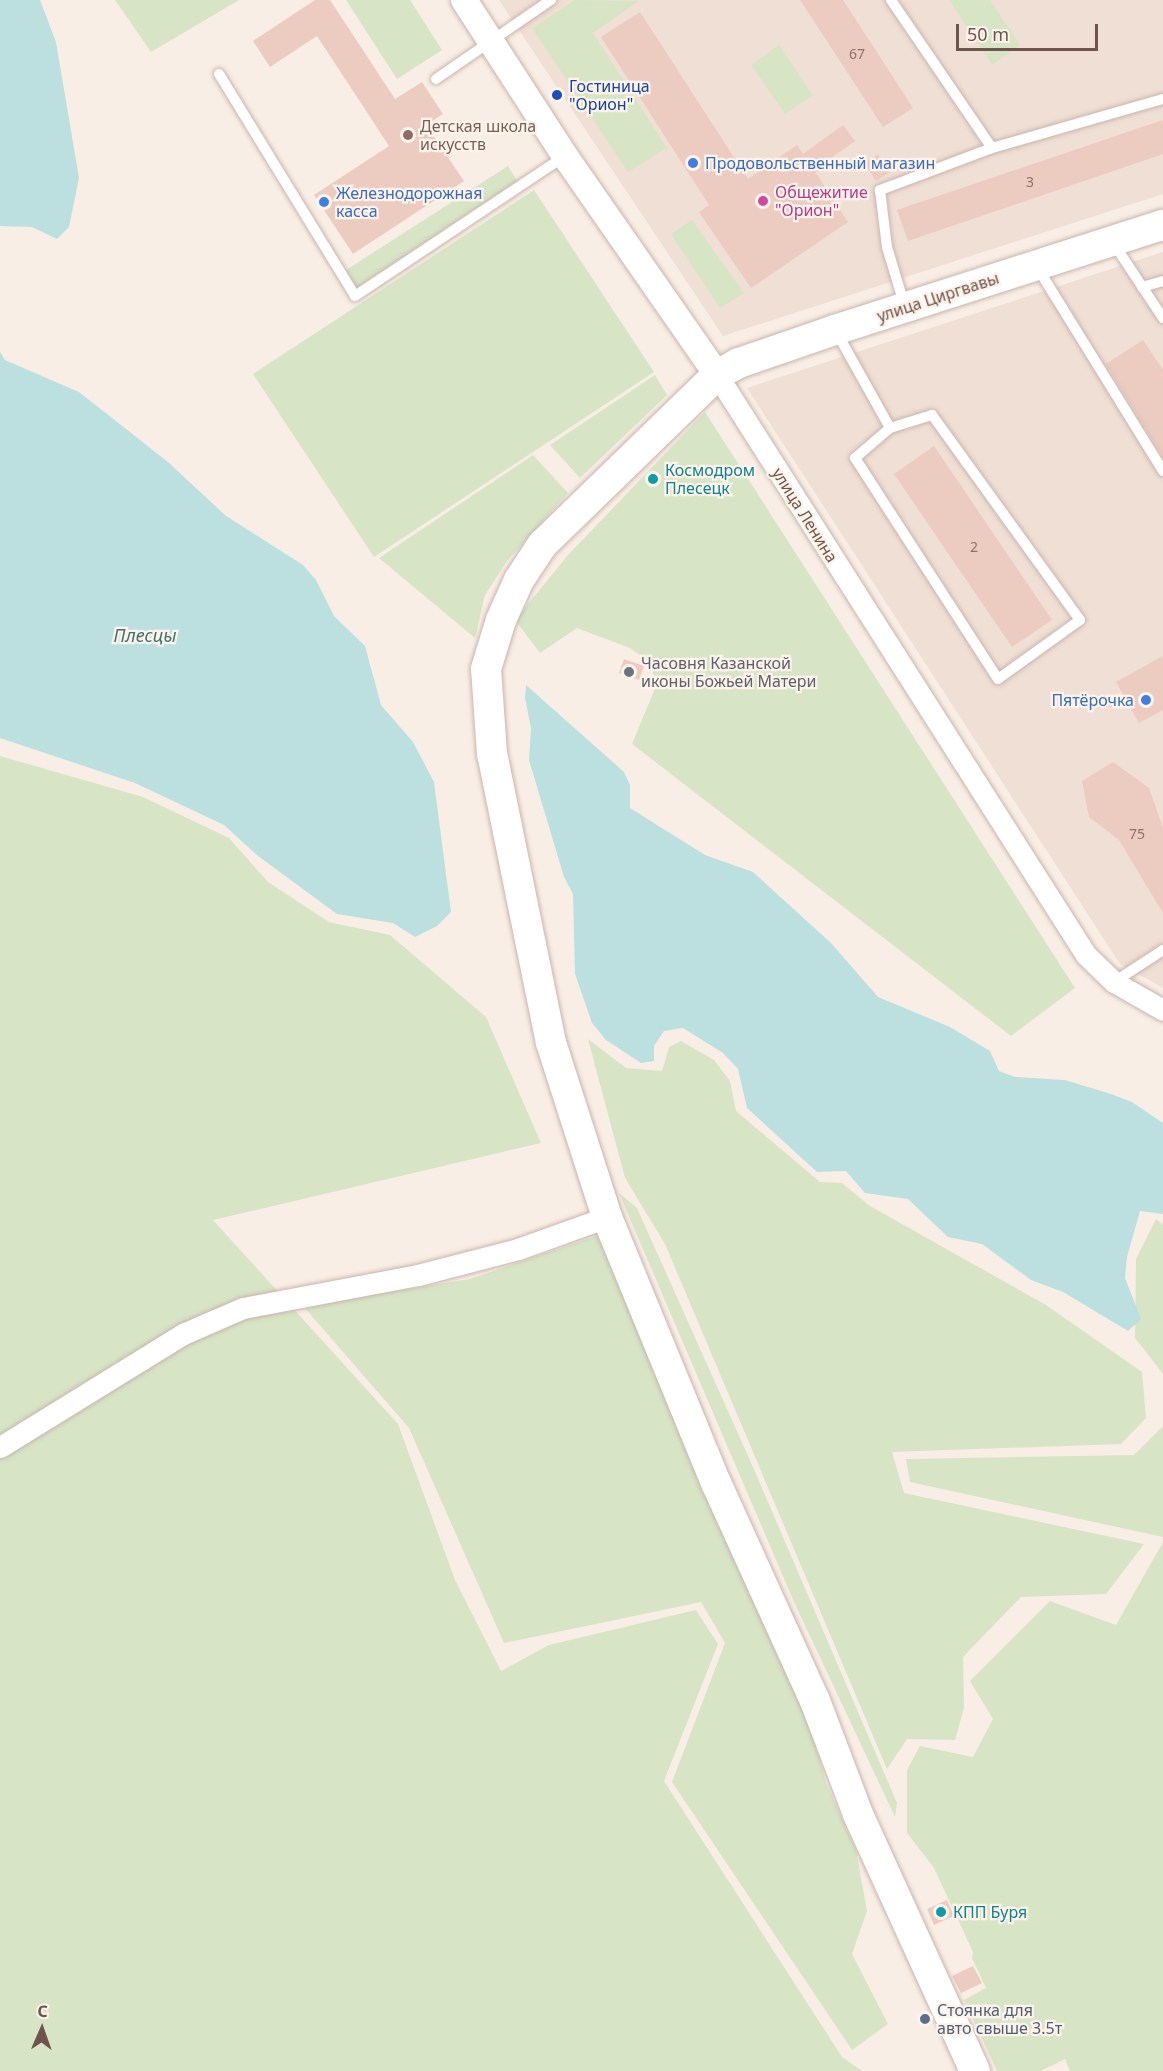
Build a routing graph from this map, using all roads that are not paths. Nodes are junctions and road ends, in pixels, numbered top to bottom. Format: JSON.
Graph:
{"nodes":[{"id":1,"x":464,"y":0,"type":"edge"},
{"id":2,"x":551,"y":0,"type":"edge"},
{"id":3,"x":891,"y":0,"type":"edge"},
{"id":4,"x":491,"y":41,"type":"junction"},
{"id":5,"x":219,"y":74,"type":"dead end"},
{"id":6,"x":435,"y":80,"type":"dead end"},
{"id":7,"x":1163,"y":99,"type":"edge"},
{"id":8,"x":992,"y":148,"type":"junction"},
{"id":9,"x":565,"y":156,"type":"junction"},
{"id":10,"x":1163,"y":225,"type":"edge"},
{"id":11,"x":1112,"y":242,"type":"junction"},
{"id":12,"x":1036,"y":266,"type":"junction"},
{"id":13,"x":1163,"y":281,"type":"edge"},
{"id":14,"x":1142,"y":287,"type":"junction"},
{"id":15,"x":905,"y":307,"type":"junction"},
{"id":16,"x":1163,"y":318,"type":"edge"},
{"id":17,"x":835,"y":330,"type":"junction"},
{"id":18,"x":717,"y":375,"type":"junction"},
{"id":19,"x":890,"y":428,"type":"junction"},
{"id":20,"x":1163,"y":471,"type":"edge"},
{"id":21,"x":1163,"y":950,"type":"edge"},
{"id":22,"x":1114,"y":982,"type":"junction"},
{"id":23,"x":1163,"y":1010,"type":"edge"},
{"id":24,"x":607,"y":1217,"type":"junction"},
{"id":25,"x":0,"y":1447,"type":"edge"},
{"id":26,"x":975,"y":2071,"type":"edge"}],
"edges":[{"from":1,"to":4,"type":"street","name":"улица Ленина"},
{"from":2,"to":4,"type":"lane"},
{"from":3,"to":8,"type":"lane"},
{"from":4,"to":6,"type":"lane"},
{"from":4,"to":9,"type":"street","name":"улица Ленина"},
{"from":5,"to":9,"type":"lane"},
{"from":7,"to":8,"type":"lane"},
{"from":8,"to":15,"type":"lane"},
{"from":9,"to":18,"type":"street","name":"улица Ленина"},
{"from":10,"to":11,"type":"main road","name":"улица Циргвавы"},
{"from":11,"to":12,"type":"main road","name":"улица Циргвавы"},
{"from":11,"to":14,"type":"lane"},
{"from":12,"to":15,"type":"main road","name":"улица Циргвавы"},
{"from":12,"to":20,"type":"lane"},
{"from":13,"to":14,"type":"lane"},
{"from":14,"to":16,"type":"lane"},
{"from":15,"to":17,"type":"main road","name":"улица Циргвавы"},
{"from":17,"to":18,"type":"main road","name":"улица Циргвавы"},
{"from":17,"to":19,"type":"lane"},
{"from":18,"to":22,"type":"street","name":"улица Ленина"},
{"from":18,"to":24,"type":"main road"},
{"from":19,"to":19,"type":"lane"},
{"from":21,"to":22,"type":"lane"},
{"from":22,"to":23,"type":"street","name":"улица Ленина"},
{"from":24,"to":25,"type":"street"},
{"from":24,"to":26,"type":"main road"}]}
